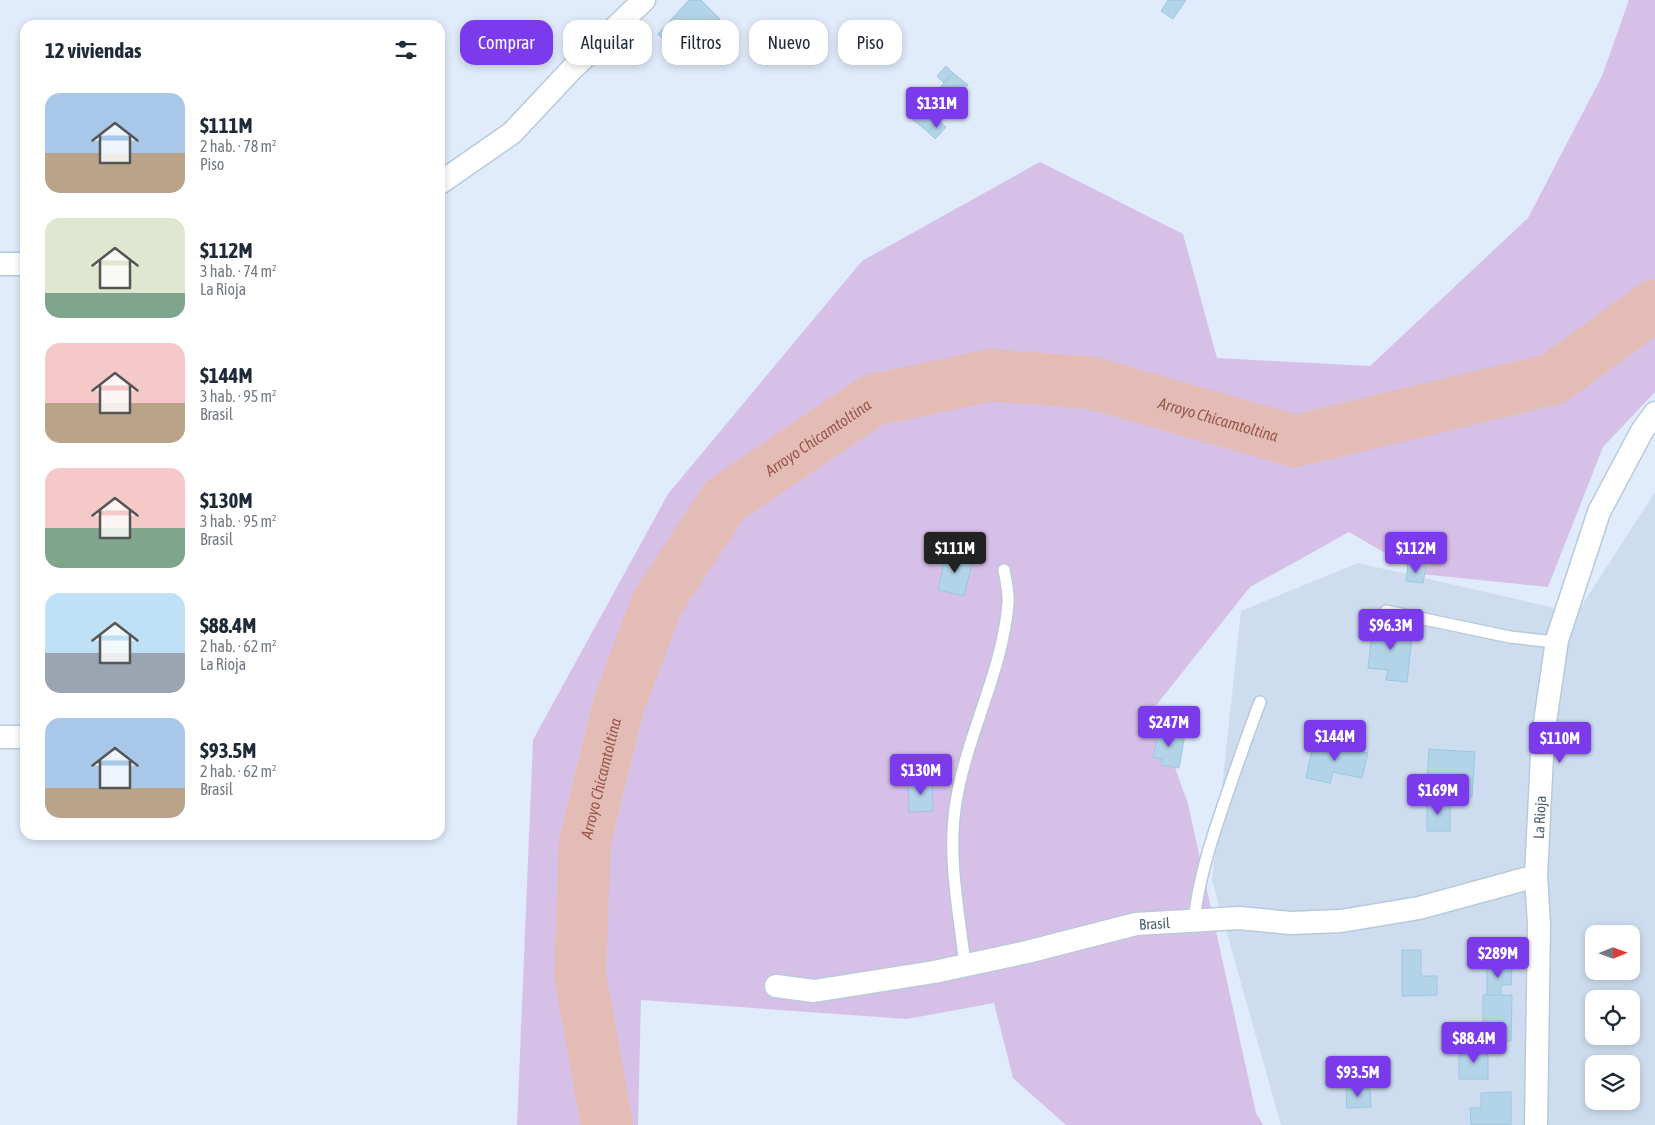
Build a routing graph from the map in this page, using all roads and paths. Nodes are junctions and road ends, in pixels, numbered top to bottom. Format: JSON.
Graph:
{"nodes":[{"id":1,"x":644,"y":0,"type":"edge"},
{"id":2,"x":445,"y":180,"type":"edge"},
{"id":3,"x":0,"y":264,"type":"edge"},
{"id":4,"x":20,"y":264,"type":"edge"},
{"id":5,"x":1655,"y":413,"type":"edge"},
{"id":6,"x":1004,"y":570,"type":"dead end"},
{"id":7,"x":1386,"y":611,"type":"dead end"},
{"id":8,"x":1557,"y":640,"type":"junction"},
{"id":9,"x":1260,"y":702,"type":"dead end"},
{"id":10,"x":0,"y":736,"type":"edge"},
{"id":11,"x":20,"y":737,"type":"edge"},
{"id":12,"x":1536,"y":876,"type":"junction"},
{"id":13,"x":1194,"y":922,"type":"junction"},
{"id":14,"x":965,"y":965,"type":"junction"},
{"id":15,"x":776,"y":986,"type":"dead end"},
{"id":16,"x":1536,"y":1125,"type":"edge"}],
"edges":[{"from":1,"to":2,"type":"street"},
{"from":3,"to":4,"type":"street"},
{"from":5,"to":8,"type":"street","name":"La Rioja"},
{"from":6,"to":14,"type":"lane"},
{"from":7,"to":8,"type":"lane"},
{"from":8,"to":12,"type":"street","name":"La Rioja"},
{"from":9,"to":13,"type":"lane"},
{"from":10,"to":11,"type":"street"},
{"from":12,"to":13,"type":"street","name":"Brasil"},
{"from":12,"to":16,"type":"street","name":"La Rioja"},
{"from":13,"to":14,"type":"street","name":"Brasil"},
{"from":14,"to":15,"type":"street","name":"Brasil"}]}
